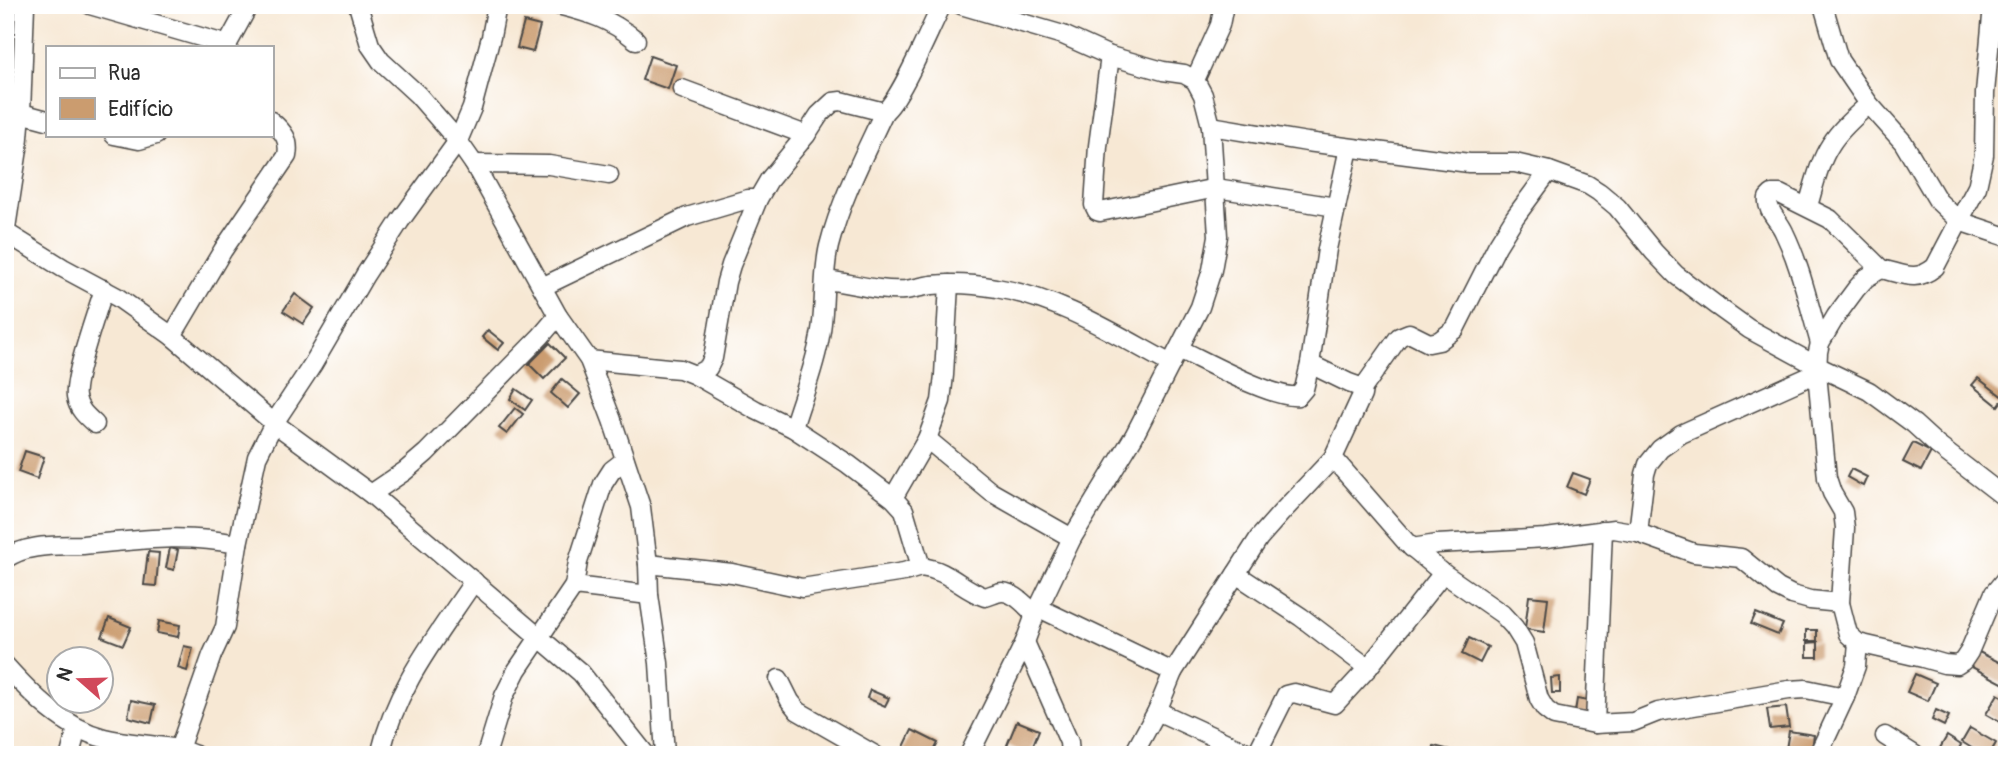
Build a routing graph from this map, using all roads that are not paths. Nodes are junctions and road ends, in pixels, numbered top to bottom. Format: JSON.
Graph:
{"nodes":[{"id":1,"x":25,"y":5,"type":"edge"},
{"id":2,"x":90,"y":5,"type":"edge"},
{"id":3,"x":249,"y":5,"type":"edge"},
{"id":4,"x":358,"y":5,"type":"edge"},
{"id":5,"x":497,"y":5,"type":"edge"},
{"id":6,"x":558,"y":5,"type":"edge"},
{"id":7,"x":942,"y":5,"type":"edge"},
{"id":8,"x":961,"y":5,"type":"edge"},
{"id":9,"x":1224,"y":5,"type":"edge"},
{"id":10,"x":1824,"y":5,"type":"edge"},
{"id":11,"x":1993,"y":5,"type":"edge"},
{"id":12,"x":1003,"y":11,"type":"edge"},
{"id":13,"x":636,"y":40,"type":"dead end"},
{"id":14,"x":227,"y":46,"type":"edge"},
{"id":15,"x":1110,"y":56,"type":"junction"},
{"id":16,"x":1195,"y":80,"type":"junction"},
{"id":17,"x":682,"y":89,"type":"dead end"},
{"id":18,"x":1869,"y":103,"type":"junction"},
{"id":19,"x":884,"y":112,"type":"junction"},
{"id":20,"x":21,"y":113,"type":"junction"},
{"id":21,"x":46,"y":120,"type":"edge"},
{"id":22,"x":273,"y":123,"type":"edge"},
{"id":23,"x":1211,"y":126,"type":"junction"},
{"id":24,"x":806,"y":135,"type":"junction"},
{"id":25,"x":120,"y":136,"type":"edge"},
{"id":26,"x":152,"y":136,"type":"edge"},
{"id":27,"x":457,"y":141,"type":"junction"},
{"id":28,"x":1349,"y":148,"type":"junction"},
{"id":29,"x":474,"y":164,"type":"junction"},
{"id":30,"x":1549,"y":171,"type":"junction"},
{"id":31,"x":609,"y":175,"type":"dead end"},
{"id":32,"x":1216,"y":188,"type":"junction"},
{"id":33,"x":758,"y":199,"type":"junction"},
{"id":34,"x":1808,"y":206,"type":"junction"},
{"id":35,"x":1336,"y":207,"type":"junction"},
{"id":36,"x":1959,"y":221,"type":"junction"},
{"id":37,"x":6,"y":233,"type":"edge"},
{"id":38,"x":2007,"y":237,"type":"edge"},
{"id":39,"x":1881,"y":270,"type":"junction"},
{"id":40,"x":826,"y":280,"type":"junction"},
{"id":41,"x":949,"y":284,"type":"junction"},
{"id":42,"x":542,"y":287,"type":"junction"},
{"id":43,"x":104,"y":289,"type":"junction"},
{"id":44,"x":558,"y":316,"type":"junction"},
{"id":45,"x":172,"y":336,"type":"junction"},
{"id":46,"x":1820,"y":343,"type":"junction"},
{"id":47,"x":1175,"y":356,"type":"junction"},
{"id":48,"x":589,"y":360,"type":"junction"},
{"id":49,"x":1310,"y":364,"type":"junction"},
{"id":50,"x":1817,"y":369,"type":"junction"},
{"id":51,"x":695,"y":375,"type":"junction"},
{"id":52,"x":1363,"y":388,"type":"junction"},
{"id":53,"x":274,"y":423,"type":"junction"},
{"id":54,"x":95,"y":424,"type":"dead end"},
{"id":55,"x":793,"y":428,"type":"junction"},
{"id":56,"x":927,"y":439,"type":"junction"},
{"id":57,"x":1333,"y":458,"type":"junction"},
{"id":58,"x":625,"y":460,"type":"junction"},
{"id":59,"x":371,"y":494,"type":"junction"},
{"id":60,"x":892,"y":498,"type":"junction"},
{"id":61,"x":2007,"y":499,"type":"edge"},
{"id":62,"x":1603,"y":530,"type":"junction"},
{"id":63,"x":1638,"y":533,"type":"junction"},
{"id":64,"x":1072,"y":538,"type":"junction"},
{"id":65,"x":238,"y":544,"type":"junction"},
{"id":66,"x":1412,"y":548,"type":"junction"},
{"id":67,"x":7,"y":556,"type":"edge"},
{"id":68,"x":648,"y":564,"type":"junction"},
{"id":69,"x":921,"y":567,"type":"junction"},
{"id":70,"x":1443,"y":573,"type":"junction"},
{"id":71,"x":1237,"y":574,"type":"junction"},
{"id":72,"x":2007,"y":577,"type":"edge"},
{"id":73,"x":474,"y":581,"type":"junction"},
{"id":74,"x":574,"y":586,"type":"junction"},
{"id":75,"x":649,"y":595,"type":"junction"},
{"id":76,"x":1840,"y":603,"type":"junction"},
{"id":77,"x":1037,"y":611,"type":"junction"},
{"id":78,"x":538,"y":637,"type":"junction"},
{"id":79,"x":1025,"y":642,"type":"junction"},
{"id":80,"x":1858,"y":643,"type":"junction"},
{"id":81,"x":5,"y":665,"type":"edge"},
{"id":82,"x":1368,"y":668,"type":"junction"},
{"id":83,"x":1174,"y":672,"type":"junction"},
{"id":84,"x":779,"y":679,"type":"dead end"},
{"id":85,"x":1845,"y":697,"type":"junction"},
{"id":86,"x":1157,"y":711,"type":"junction"},
{"id":87,"x":1595,"y":724,"type":"junction"},
{"id":88,"x":77,"y":728,"type":"junction"},
{"id":89,"x":1885,"y":736,"type":"dead end"},
{"id":90,"x":132,"y":749,"type":"edge"},
{"id":91,"x":187,"y":752,"type":"edge"},
{"id":92,"x":70,"y":755,"type":"edge"},
{"id":93,"x":380,"y":755,"type":"edge"},
{"id":94,"x":486,"y":755,"type":"edge"},
{"id":95,"x":646,"y":755,"type":"edge"},
{"id":96,"x":665,"y":755,"type":"edge"},
{"id":97,"x":874,"y":755,"type":"edge"},
{"id":98,"x":968,"y":755,"type":"edge"},
{"id":99,"x":1070,"y":755,"type":"edge"},
{"id":100,"x":1133,"y":755,"type":"edge"},
{"id":101,"x":1254,"y":755,"type":"edge"},
{"id":102,"x":1818,"y":755,"type":"edge"},
{"id":103,"x":1915,"y":755,"type":"edge"}],
"edges":[{"from":1,"to":20,"type":"street"},
{"from":2,"to":14,"type":"street"},
{"from":3,"to":14,"type":"street"},
{"from":4,"to":27,"type":"street"},
{"from":5,"to":27,"type":"street"},
{"from":6,"to":13,"type":"street"},
{"from":7,"to":19,"type":"street"},
{"from":8,"to":12,"type":"street"},
{"from":9,"to":16,"type":"street"},
{"from":10,"to":18,"type":"street"},
{"from":11,"to":36,"type":"street"},
{"from":12,"to":15,"type":"street"},
{"from":15,"to":16,"type":"street"},
{"from":15,"to":32,"type":"street"},
{"from":16,"to":23,"type":"street"},
{"from":17,"to":24,"type":"street"},
{"from":18,"to":34,"type":"street"},
{"from":18,"to":36,"type":"street"},
{"from":19,"to":24,"type":"street"},
{"from":19,"to":40,"type":"street"},
{"from":20,"to":21,"type":"street"},
{"from":20,"to":37,"type":"street"},
{"from":22,"to":45,"type":"street"},
{"from":23,"to":28,"type":"street"},
{"from":23,"to":32,"type":"street"},
{"from":24,"to":33,"type":"street"},
{"from":25,"to":26,"type":"street"},
{"from":27,"to":29,"type":"street"},
{"from":27,"to":53,"type":"street"},
{"from":28,"to":30,"type":"street"},
{"from":28,"to":35,"type":"street"},
{"from":29,"to":31,"type":"street"},
{"from":29,"to":42,"type":"street"},
{"from":30,"to":50,"type":"street"},
{"from":30,"to":52,"type":"street"},
{"from":32,"to":35,"type":"street"},
{"from":32,"to":47,"type":"street"},
{"from":33,"to":42,"type":"street"},
{"from":33,"to":51,"type":"street"},
{"from":34,"to":39,"type":"street"},
{"from":34,"to":46,"type":"street"},
{"from":35,"to":49,"type":"street"},
{"from":36,"to":38,"type":"street"},
{"from":36,"to":39,"type":"street"},
{"from":37,"to":43,"type":"street"},
{"from":39,"to":46,"type":"street"},
{"from":40,"to":41,"type":"street"},
{"from":40,"to":55,"type":"street"},
{"from":41,"to":47,"type":"street"},
{"from":41,"to":56,"type":"street"},
{"from":42,"to":44,"type":"street"},
{"from":43,"to":45,"type":"street"},
{"from":43,"to":54,"type":"street"},
{"from":44,"to":48,"type":"street"},
{"from":44,"to":59,"type":"street"},
{"from":45,"to":53,"type":"street"},
{"from":46,"to":50,"type":"street"},
{"from":47,"to":49,"type":"street"},
{"from":47,"to":64,"type":"street"},
{"from":48,"to":51,"type":"street"},
{"from":48,"to":58,"type":"street"},
{"from":49,"to":52,"type":"street"},
{"from":50,"to":61,"type":"street"},
{"from":50,"to":63,"type":"street"},
{"from":50,"to":76,"type":"street"},
{"from":51,"to":55,"type":"street"},
{"from":52,"to":57,"type":"street"},
{"from":53,"to":59,"type":"street"},
{"from":53,"to":65,"type":"street"},
{"from":55,"to":60,"type":"street"},
{"from":56,"to":60,"type":"street"},
{"from":56,"to":64,"type":"street"},
{"from":57,"to":66,"type":"street"},
{"from":57,"to":71,"type":"street"},
{"from":58,"to":68,"type":"street"},
{"from":58,"to":74,"type":"street"},
{"from":59,"to":73,"type":"street"},
{"from":60,"to":69,"type":"street"},
{"from":62,"to":63,"type":"street"},
{"from":62,"to":66,"type":"street"},
{"from":62,"to":87,"type":"street"},
{"from":63,"to":76,"type":"street"},
{"from":64,"to":77,"type":"street"},
{"from":65,"to":67,"type":"street"},
{"from":65,"to":91,"type":"street"},
{"from":66,"to":70,"type":"street"},
{"from":68,"to":69,"type":"street"},
{"from":68,"to":75,"type":"street"},
{"from":69,"to":77,"type":"street"},
{"from":70,"to":82,"type":"street"},
{"from":70,"to":87,"type":"street"},
{"from":71,"to":82,"type":"street"},
{"from":71,"to":83,"type":"street"},
{"from":72,"to":80,"type":"street"},
{"from":73,"to":78,"type":"street"},
{"from":73,"to":93,"type":"street"},
{"from":74,"to":75,"type":"street"},
{"from":74,"to":78,"type":"street"},
{"from":75,"to":96,"type":"street"},
{"from":76,"to":80,"type":"street"},
{"from":77,"to":79,"type":"street"},
{"from":77,"to":83,"type":"street"},
{"from":78,"to":94,"type":"street"},
{"from":78,"to":95,"type":"street"},
{"from":79,"to":98,"type":"street"},
{"from":79,"to":99,"type":"street"},
{"from":80,"to":85,"type":"street"},
{"from":81,"to":88,"type":"street"},
{"from":82,"to":101,"type":"street"},
{"from":83,"to":86,"type":"street"},
{"from":84,"to":97,"type":"street"},
{"from":85,"to":87,"type":"street"},
{"from":85,"to":102,"type":"street"},
{"from":86,"to":100,"type":"street"},
{"from":86,"to":101,"type":"street"},
{"from":88,"to":90,"type":"street"},
{"from":88,"to":92,"type":"street"},
{"from":89,"to":103,"type":"street"},
{"from":90,"to":91,"type":"street"}]}
